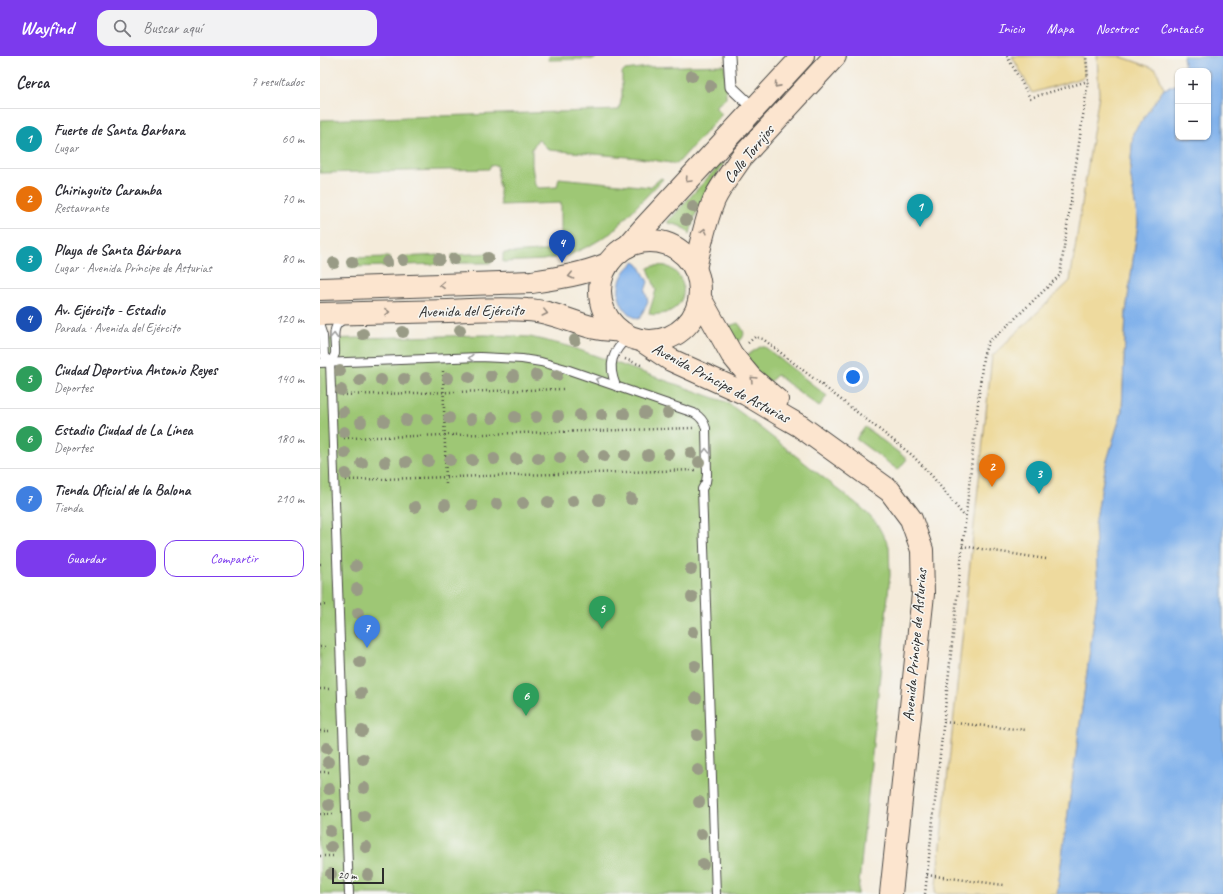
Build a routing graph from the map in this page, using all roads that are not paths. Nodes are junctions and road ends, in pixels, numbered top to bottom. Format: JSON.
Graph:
{"nodes":[{"id":1,"x":730,"y":56,"type":"edge"},
{"id":2,"x":803,"y":56,"type":"edge"},
{"id":3,"x":835,"y":56,"type":"edge"},
{"id":4,"x":754,"y":109,"type":"junction"},
{"id":5,"x":628,"y":246,"type":"junction"},
{"id":6,"x":608,"y":264,"type":"junction"},
{"id":7,"x":695,"y":269,"type":"junction"},
{"id":8,"x":320,"y":289,"type":"edge"},
{"id":9,"x":700,"y":298,"type":"junction"},
{"id":10,"x":359,"y":313,"type":"junction"},
{"id":11,"x":320,"y":314,"type":"edge"},
{"id":12,"x":320,"y":327,"type":"edge"},
{"id":13,"x":630,"y":335,"type":"junction"},
{"id":14,"x":330,"y":362,"type":"junction"},
{"id":15,"x":320,"y":363,"type":"edge"},
{"id":16,"x":616,"y":386,"type":"junction"},
{"id":17,"x":800,"y":426,"type":"junction"},
{"id":18,"x":349,"y":894,"type":"edge"},
{"id":19,"x":716,"y":894,"type":"edge"},
{"id":20,"x":891,"y":894,"type":"edge"}],
"edges":[{"from":1,"to":4,"type":"street"},
{"from":2,"to":4,"type":"main road","name":"Calle Torrijos","one_way":true},
{"from":7,"to":3,"type":"main road","name":"Calle Torrijos","one_way":true},
{"from":4,"to":5,"type":"main road","name":"Calle Torrijos","one_way":true},
{"from":5,"to":6,"type":"main road"},
{"from":5,"to":7,"type":"main road"},
{"from":6,"to":8,"type":"main road","name":"Avenida del Ejército","one_way":true},
{"from":6,"to":13,"type":"main road"},
{"from":7,"to":9,"type":"main road"},
{"from":9,"to":13,"type":"main road"},
{"from":17,"to":9,"type":"main road","name":"Avenida Príncipe de Asturias","one_way":true},
{"from":10,"to":11,"type":"main road","name":"Avenida del Ejército"},
{"from":10,"to":13,"type":"main road","name":"Avenida del Ejército","one_way":true},
{"from":14,"to":10,"type":"lane","one_way":true},
{"from":12,"to":14,"type":"lane"},
{"from":13,"to":16,"type":"lane"},
{"from":13,"to":17,"type":"main road","name":"Avenida Príncipe de Asturias"},
{"from":14,"to":15,"type":"lane"},
{"from":16,"to":14,"type":"lane","one_way":true},
{"from":14,"to":18,"type":"lane"},
{"from":19,"to":16,"type":"lane","one_way":true},
{"from":17,"to":20,"type":"main road","name":"Avenida Príncipe de Asturias"}]}
